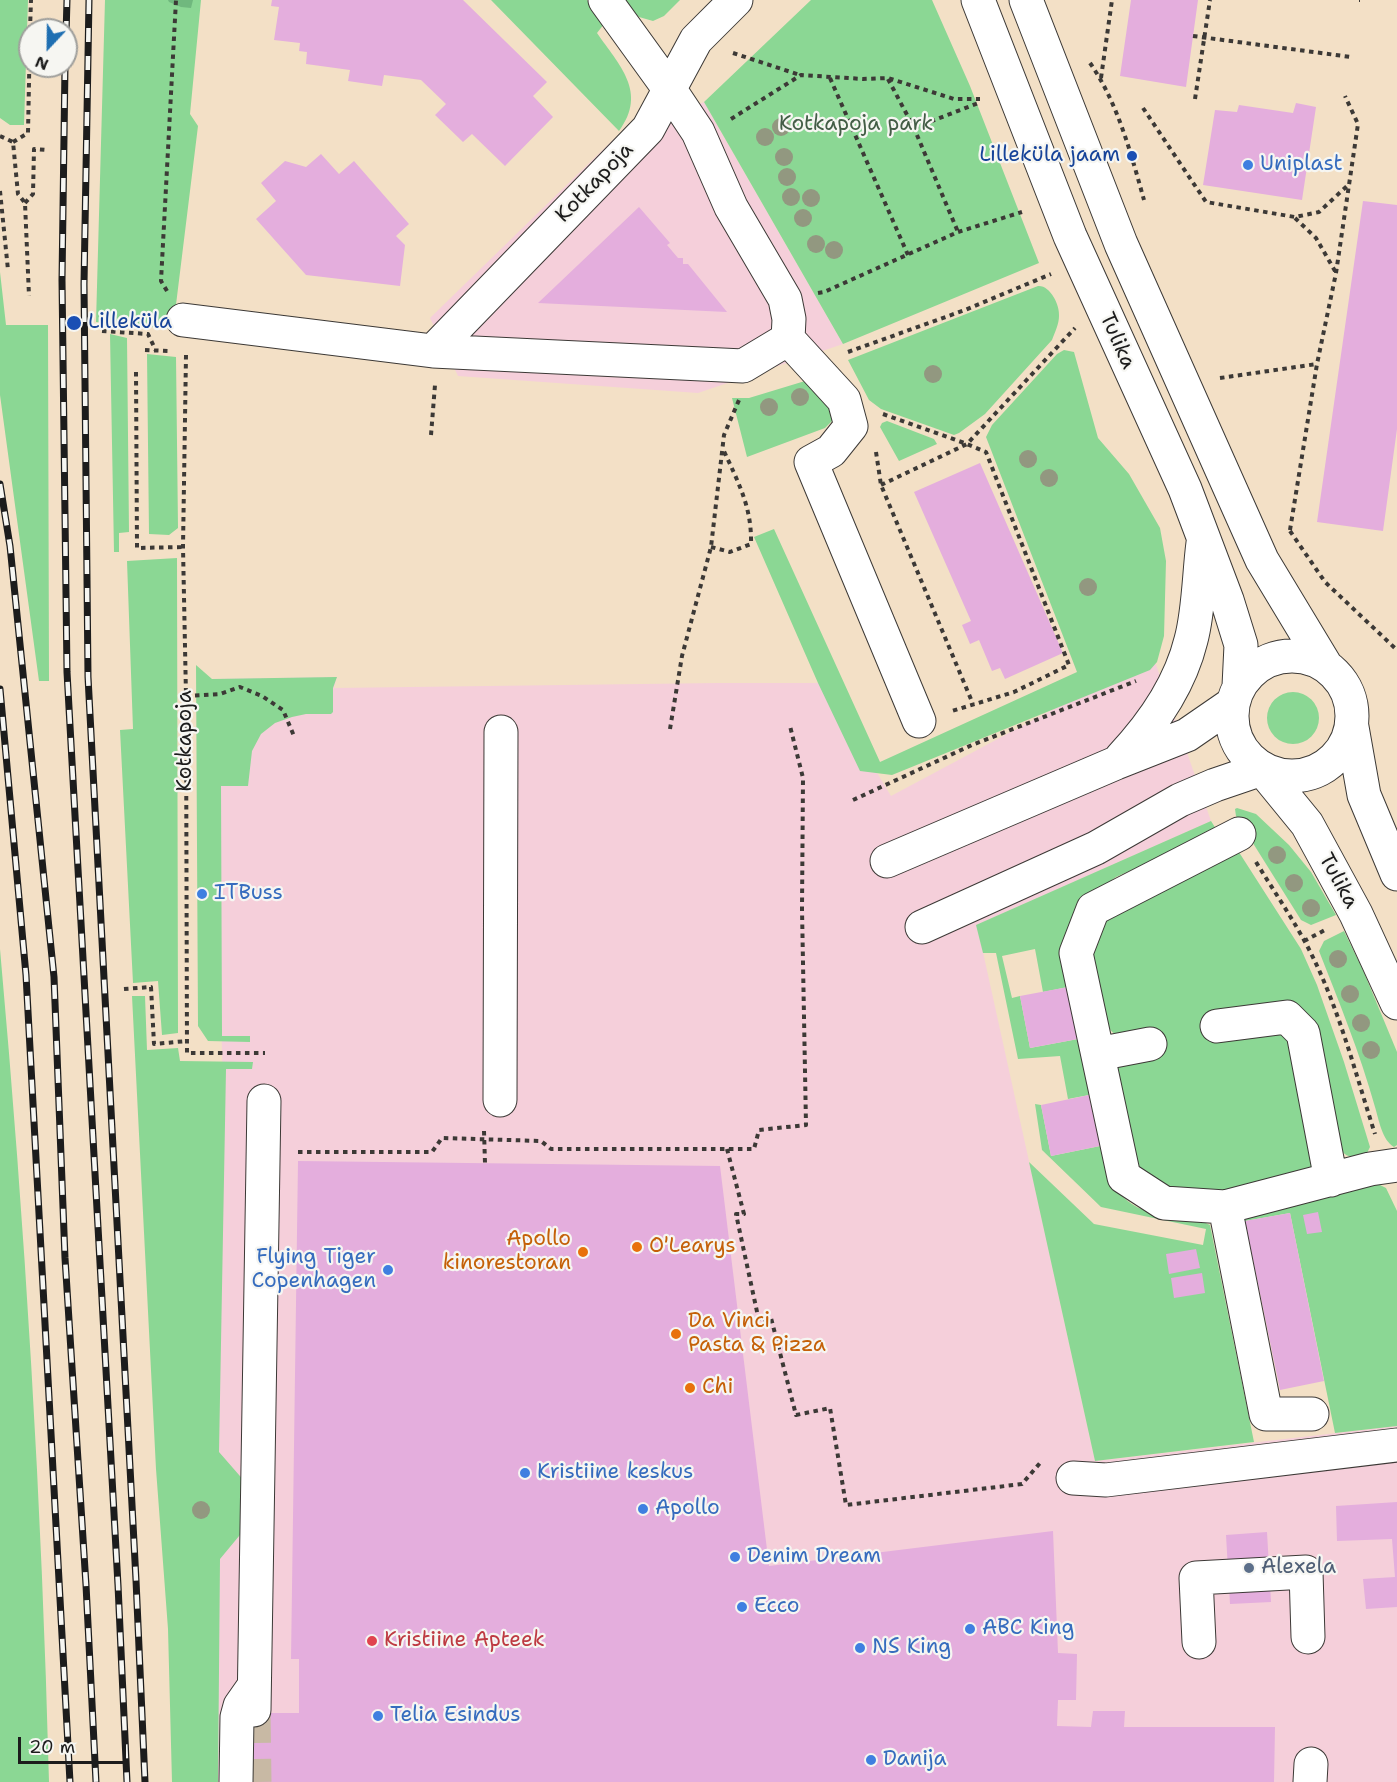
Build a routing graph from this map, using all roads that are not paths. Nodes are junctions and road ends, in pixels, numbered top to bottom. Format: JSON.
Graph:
{"nodes":[{"id":1,"x":605,"y":0,"type":"edge"},
{"id":2,"x":735,"y":0,"type":"edge"},
{"id":3,"x":978,"y":0,"type":"edge"},
{"id":4,"x":1026,"y":0,"type":"edge"},
{"id":5,"x":670,"y":90,"type":"junction"},
{"id":6,"x":1072,"y":118,"type":"junction"},
{"id":7,"x":1029,"y":132,"type":"junction"},
{"id":8,"x":183,"y":321,"type":"road end"},
{"id":9,"x":788,"y":339,"type":"junction"},
{"id":10,"x":433,"y":351,"type":"junction"},
{"id":11,"x":1203,"y":538,"type":"junction"},
{"id":12,"x":1326,"y":666,"type":"junction"},
{"id":13,"x":1235,"y":695,"type":"junction"},
{"id":14,"x":919,"y":721,"type":"road end"},
{"id":15,"x":1352,"y":728,"type":"junction"},
{"id":16,"x":501,"y":732,"type":"dead end"},
{"id":17,"x":1116,"y":763,"type":"junction"},
{"id":18,"x":1262,"y":769,"type":"junction"},
{"id":19,"x":1239,"y":834,"type":"road end"},
{"id":20,"x":887,"y":861,"type":"dead end"},
{"id":21,"x":1397,"y":874,"type":"edge"},
{"id":22,"x":922,"y":927,"type":"dead end"},
{"id":23,"x":1397,"y":1003,"type":"edge"},
{"id":24,"x":1217,"y":1026,"type":"dead end"},
{"id":25,"x":1150,"y":1044,"type":"dead end"},
{"id":26,"x":1098,"y":1054,"type":"junction"},
{"id":27,"x":501,"y":1100,"type":"dead end"},
{"id":28,"x":264,"y":1101,"type":"dead end"},
{"id":29,"x":1391,"y":1166,"type":"edge"},
{"id":30,"x":1331,"y":1180,"type":"junction"},
{"id":31,"x":1225,"y":1207,"type":"junction"},
{"id":32,"x":1312,"y":1414,"type":"dead end"},
{"id":33,"x":1397,"y":1445,"type":"edge"},
{"id":34,"x":1073,"y":1478,"type":"dead end"},
{"id":35,"x":1308,"y":1637,"type":"dead end"},
{"id":36,"x":1199,"y":1642,"type":"dead end"},
{"id":37,"x":236,"y":1782,"type":"edge"}],
"edges":[{"from":1,"to":5,"type":"street"},
{"from":2,"to":5,"type":"street","name":"Kotkapoja"},
{"from":3,"to":7,"type":"street","name":"Tulika"},
{"from":4,"to":6,"type":"street","name":"Tulika"},
{"from":5,"to":9,"type":"street"},
{"from":5,"to":10,"type":"street","name":"Kotkapoja"},
{"from":6,"to":7,"type":"street"},
{"from":6,"to":12,"type":"street","name":"Tulika"},
{"from":7,"to":11,"type":"street","name":"Tulika"},
{"from":8,"to":10,"type":"street"},
{"from":9,"to":10,"type":"street"},
{"from":9,"to":14,"type":"street"},
{"from":11,"to":13,"type":"street","name":"Tulika"},
{"from":11,"to":17,"type":"street"},
{"from":12,"to":13,"type":"street"},
{"from":12,"to":15,"type":"street"},
{"from":13,"to":17,"type":"street"},
{"from":13,"to":18,"type":"street"},
{"from":15,"to":18,"type":"street"},
{"from":15,"to":21,"type":"street"},
{"from":16,"to":27,"type":"street"},
{"from":17,"to":20,"type":"street"},
{"from":18,"to":22,"type":"street"},
{"from":18,"to":23,"type":"street","name":"Tulika"},
{"from":19,"to":26,"type":"street"},
{"from":24,"to":30,"type":"street"},
{"from":25,"to":26,"type":"street"},
{"from":26,"to":31,"type":"street"},
{"from":28,"to":37,"type":"street"},
{"from":29,"to":30,"type":"street"},
{"from":30,"to":31,"type":"street"},
{"from":31,"to":32,"type":"street"},
{"from":33,"to":34,"type":"street"},
{"from":35,"to":36,"type":"street"}]}
